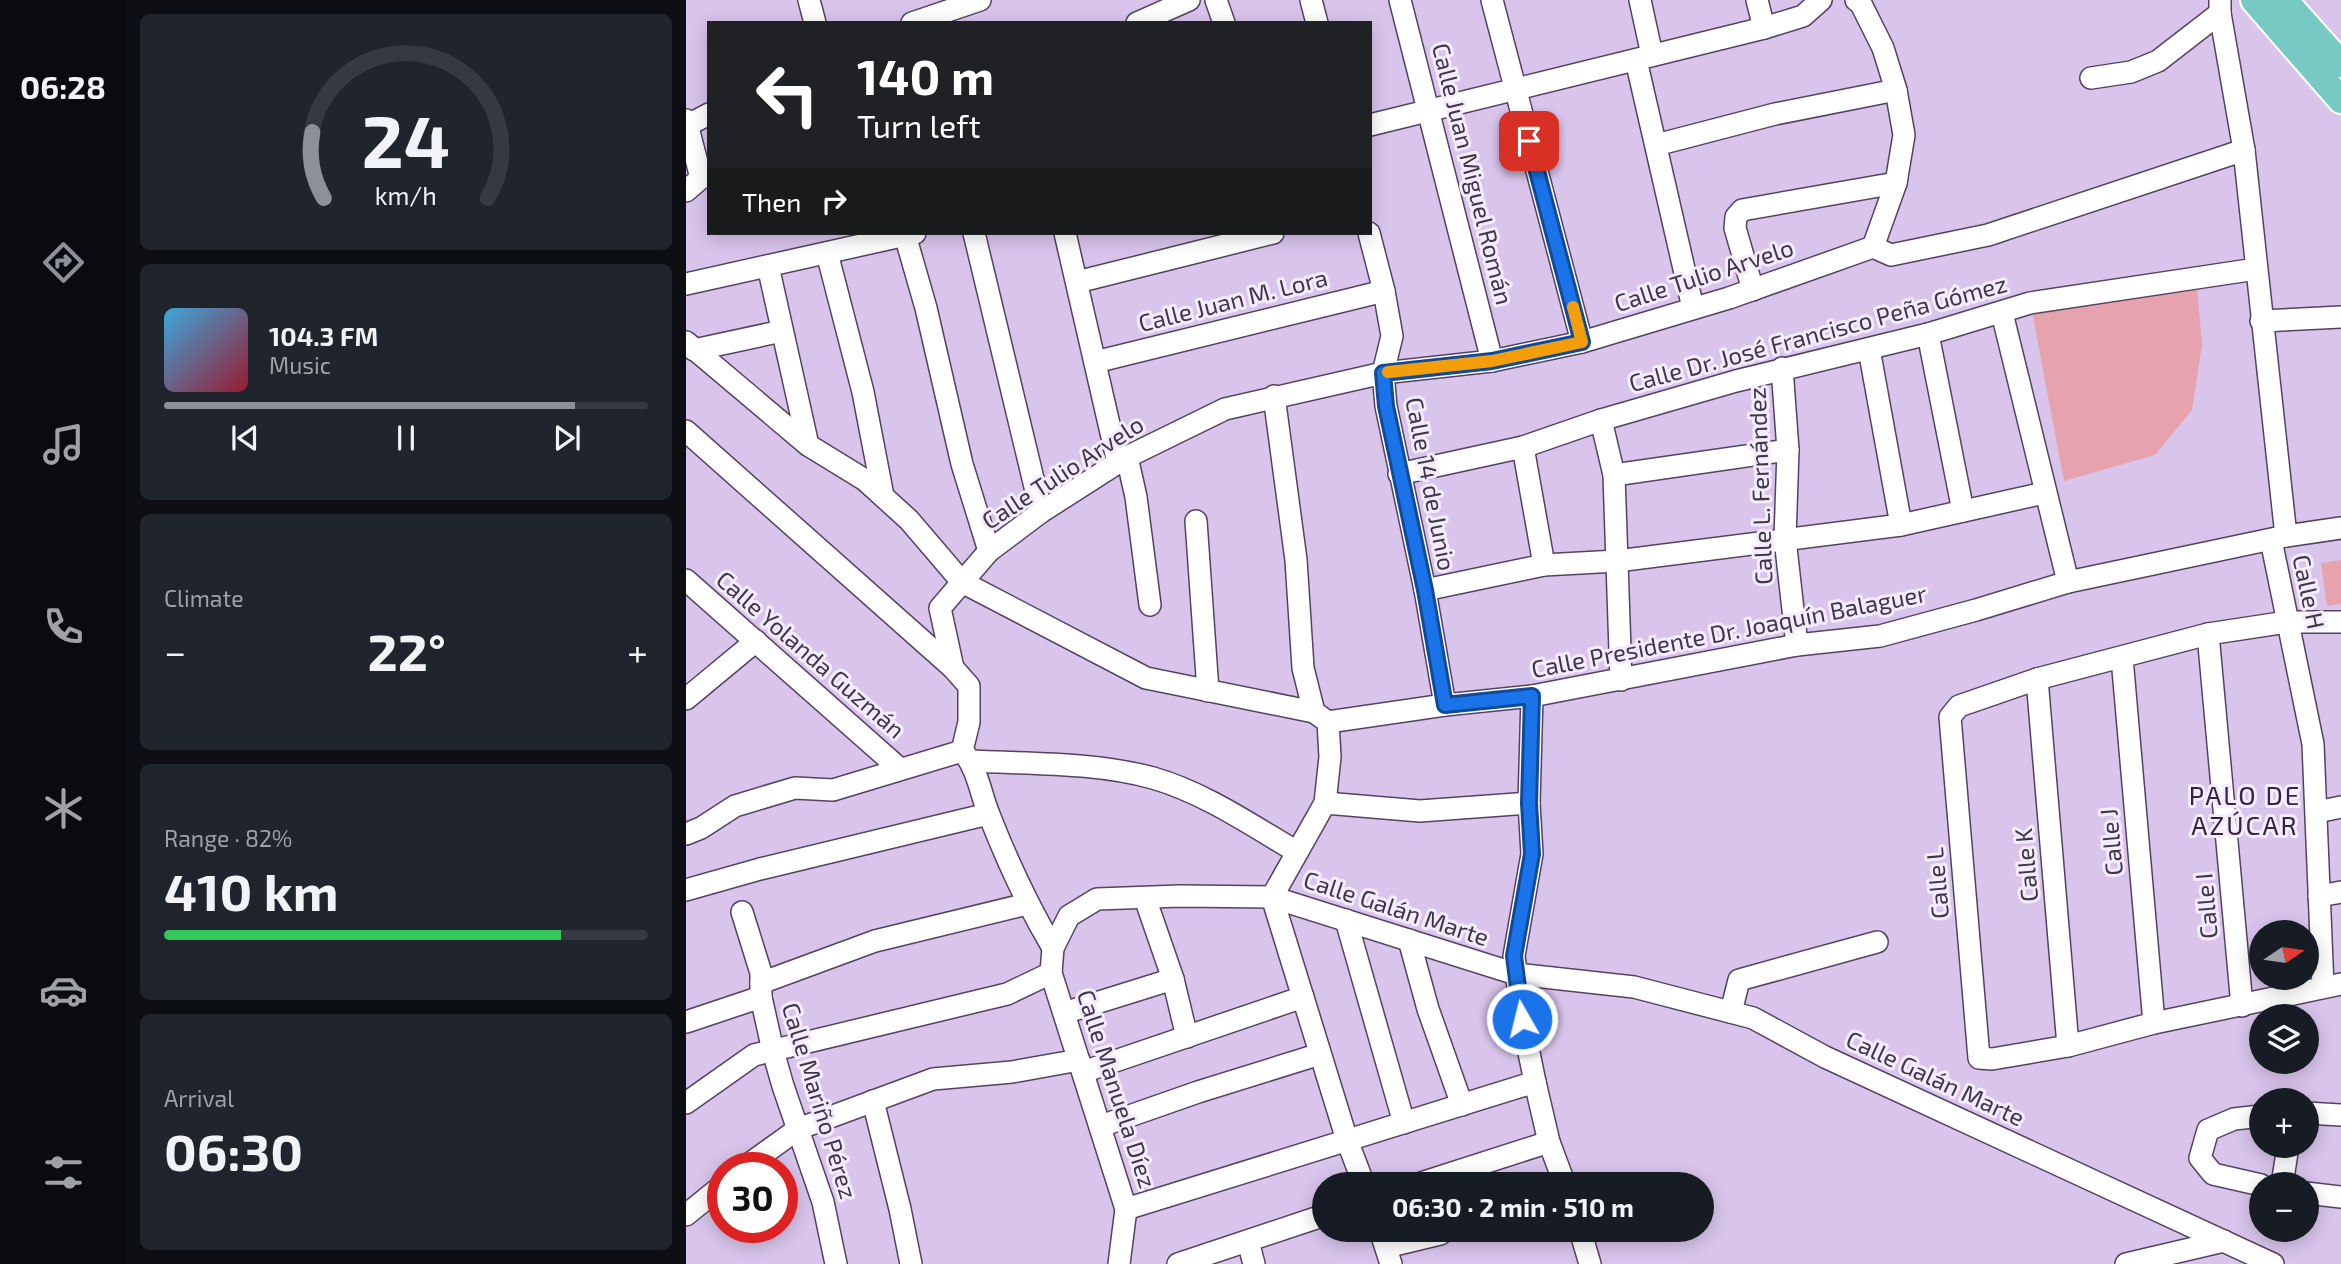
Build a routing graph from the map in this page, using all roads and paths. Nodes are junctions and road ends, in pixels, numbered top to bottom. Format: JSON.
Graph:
{"nodes":[{"id":1,"x":809,"y":0,"type":"edge"},
{"id":2,"x":980,"y":0,"type":"edge"},
{"id":3,"x":1189,"y":0,"type":"edge"},
{"id":4,"x":1216,"y":0,"type":"edge"},
{"id":5,"x":1311,"y":0,"type":"edge"},
{"id":6,"x":1400,"y":0,"type":"edge"},
{"id":7,"x":1492,"y":0,"type":"edge"},
{"id":8,"x":1640,"y":0,"type":"edge"},
{"id":9,"x":1757,"y":0,"type":"edge"},
{"id":10,"x":1821,"y":0,"type":"edge"},
{"id":11,"x":1856,"y":0,"type":"edge"},
{"id":12,"x":2254,"y":0,"type":"edge"},
{"id":13,"x":2284,"y":0,"type":"edge"},
{"id":14,"x":930,"y":7,"type":"edge"},
{"id":15,"x":2220,"y":7,"type":"edge"},
{"id":16,"x":814,"y":21,"type":"edge"},
{"id":17,"x":914,"y":21,"type":"edge"},
{"id":18,"x":1142,"y":21,"type":"edge"},
{"id":19,"x":1223,"y":21,"type":"edge"},
{"id":20,"x":1316,"y":21,"type":"edge"},
{"id":21,"x":1764,"y":28,"type":"junction"},
{"id":22,"x":1644,"y":58,"type":"junction"},
{"id":23,"x":2341,"y":64,"type":"edge"},
{"id":24,"x":2091,"y":78,"type":"dead end"},
{"id":25,"x":1516,"y":90,"type":"junction"},
{"id":26,"x":1896,"y":90,"type":"junction"},
{"id":27,"x":2341,"y":100,"type":"edge"},
{"id":28,"x":1430,"y":109,"type":"junction"},
{"id":29,"x":707,"y":115,"type":"edge"},
{"id":30,"x":686,"y":124,"type":"edge"},
{"id":31,"x":1372,"y":124,"type":"edge"},
{"id":32,"x":1656,"y":145,"type":"junction"},
{"id":33,"x":2244,"y":150,"type":"junction"},
{"id":34,"x":699,"y":182,"type":"edge"},
{"id":35,"x":1896,"y":183,"type":"junction"},
{"id":36,"x":906,"y":235,"type":"edge"},
{"id":37,"x":910,"y":235,"type":"edge"},
{"id":38,"x":974,"y":235,"type":"edge"},
{"id":39,"x":1065,"y":235,"type":"edge"},
{"id":40,"x":1265,"y":235,"type":"edge"},
{"id":41,"x":1370,"y":235,"type":"edge"},
{"id":42,"x":1873,"y":247,"type":"junction"},
{"id":43,"x":827,"y":253,"type":"junction"},
{"id":44,"x":768,"y":266,"type":"junction"},
{"id":45,"x":2256,"y":269,"type":"junction"},
{"id":46,"x":1077,"y":282,"type":"junction"},
{"id":47,"x":686,"y":284,"type":"edge"},
{"id":48,"x":1753,"y":290,"type":"junction"},
{"id":49,"x":1384,"y":291,"type":"junction"},
{"id":50,"x":1693,"y":308,"type":"junction"},
{"id":51,"x":2002,"y":313,"type":"junction"},
{"id":52,"x":2341,"y":317,"type":"edge"},
{"id":53,"x":2261,"y":321,"type":"junction"},
{"id":54,"x":782,"y":331,"type":"junction"},
{"id":55,"x":1928,"y":334,"type":"junction"},
{"id":56,"x":1582,"y":342,"type":"junction"},
{"id":57,"x":690,"y":346,"type":"edge"},
{"id":58,"x":1869,"y":349,"type":"junction"},
{"id":59,"x":1492,"y":361,"type":"junction"},
{"id":60,"x":1095,"y":362,"type":"junction"},
{"id":61,"x":1782,"y":368,"type":"junction"},
{"id":62,"x":1383,"y":373,"type":"junction"},
{"id":63,"x":1274,"y":396,"type":"junction"},
{"id":64,"x":1601,"y":420,"type":"junction"},
{"id":65,"x":686,"y":431,"type":"edge"},
{"id":66,"x":808,"y":445,"type":"junction"},
{"id":67,"x":1523,"y":447,"type":"junction"},
{"id":68,"x":1788,"y":450,"type":"junction"},
{"id":69,"x":1123,"y":460,"type":"junction"},
{"id":70,"x":1399,"y":474,"type":"junction"},
{"id":71,"x":1614,"y":474,"type":"junction"},
{"id":72,"x":2044,"y":493,"type":"junction"},
{"id":73,"x":883,"y":496,"type":"junction"},
{"id":74,"x":1963,"y":511,"type":"junction"},
{"id":75,"x":1041,"y":512,"type":"junction"},
{"id":76,"x":1196,"y":521,"type":"dead end"},
{"id":77,"x":1901,"y":525,"type":"junction"},
{"id":78,"x":2341,"y":528,"type":"edge"},
{"id":79,"x":2278,"y":538,"type":"junction"},
{"id":80,"x":1785,"y":540,"type":"junction"},
{"id":81,"x":989,"y":551,"type":"junction"},
{"id":82,"x":1617,"y":561,"type":"junction"},
{"id":83,"x":1545,"y":565,"type":"junction"},
{"id":84,"x":686,"y":580,"type":"edge"},
{"id":85,"x":962,"y":582,"type":"junction"},
{"id":86,"x":2068,"y":582,"type":"junction"},
{"id":87,"x":1425,"y":590,"type":"junction"},
{"id":88,"x":1150,"y":605,"type":"dead end"},
{"id":89,"x":2287,"y":622,"type":"junction"},
{"id":90,"x":2341,"y":622,"type":"edge"},
{"id":91,"x":2208,"y":634,"type":"junction"},
{"id":92,"x":756,"y":641,"type":"junction"},
{"id":93,"x":1797,"y":645,"type":"junction"},
{"id":94,"x":2122,"y":658,"type":"junction"},
{"id":95,"x":953,"y":668,"type":"junction"},
{"id":96,"x":2037,"y":679,"type":"junction"},
{"id":97,"x":1621,"y":680,"type":"junction"},
{"id":98,"x":1208,"y":691,"type":"junction"},
{"id":99,"x":1532,"y":696,"type":"junction"},
{"id":100,"x":686,"y":699,"type":"edge"},
{"id":101,"x":1445,"y":705,"type":"junction"},
{"id":102,"x":1321,"y":717,"type":"junction"},
{"id":103,"x":966,"y":756,"type":"junction"},
{"id":104,"x":900,"y":769,"type":"junction"},
{"id":105,"x":1325,"y":803,"type":"junction"},
{"id":106,"x":1529,"y":803,"type":"junction"},
{"id":107,"x":2341,"y":807,"type":"edge"},
{"id":108,"x":2317,"y":812,"type":"junction"},
{"id":109,"x":988,"y":814,"type":"junction"},
{"id":110,"x":686,"y":834,"type":"edge"},
{"id":111,"x":1297,"y":852,"type":"junction"},
{"id":112,"x":686,"y":890,"type":"edge"},
{"id":113,"x":2341,"y":892,"type":"edge"},
{"id":114,"x":2319,"y":896,"type":"junction"},
{"id":115,"x":1272,"y":897,"type":"junction"},
{"id":116,"x":1145,"y":898,"type":"junction"},
{"id":117,"x":1027,"y":904,"type":"junction"},
{"id":118,"x":742,"y":912,"type":"dead end"},
{"id":119,"x":1346,"y":920,"type":"junction"},
{"id":120,"x":1409,"y":940,"type":"junction"},
{"id":121,"x":1877,"y":942,"type":"dead end"},
{"id":122,"x":1053,"y":948,"type":"junction"},
{"id":123,"x":1051,"y":973,"type":"junction"},
{"id":124,"x":1516,"y":974,"type":"junction"},
{"id":125,"x":1172,"y":979,"type":"junction"},
{"id":126,"x":2332,"y":986,"type":"edge"},
{"id":127,"x":761,"y":990,"type":"junction"},
{"id":128,"x":1303,"y":997,"type":"junction"},
{"id":129,"x":2242,"y":1006,"type":"junction"},
{"id":130,"x":1731,"y":1012,"type":"junction"},
{"id":131,"x":1064,"y":1013,"type":"junction"},
{"id":132,"x":686,"y":1023,"type":"edge"},
{"id":133,"x":2154,"y":1023,"type":"junction"},
{"id":134,"x":1187,"y":1037,"type":"junction"},
{"id":135,"x":2068,"y":1046,"type":"junction"},
{"id":136,"x":773,"y":1051,"type":"junction"},
{"id":137,"x":1320,"y":1054,"type":"junction"},
{"id":138,"x":1081,"y":1066,"type":"junction"},
{"id":139,"x":1535,"y":1082,"type":"junction"},
{"id":140,"x":873,"y":1101,"type":"junction"},
{"id":141,"x":686,"y":1102,"type":"edge"},
{"id":142,"x":1462,"y":1105,"type":"junction"},
{"id":143,"x":2319,"y":1114,"type":"edge"},
{"id":144,"x":2341,"y":1115,"type":"edge"},
{"id":145,"x":2249,"y":1117,"type":"edge"},
{"id":146,"x":1404,"y":1123,"type":"junction"},
{"id":147,"x":1101,"y":1126,"type":"junction"},
{"id":148,"x":798,"y":1129,"type":"junction"},
{"id":149,"x":1348,"y":1140,"type":"junction"},
{"id":150,"x":1549,"y":1142,"type":"junction"},
{"id":151,"x":766,"y":1152,"type":"edge"},
{"id":152,"x":1359,"y":1172,"type":"edge"},
{"id":153,"x":1478,"y":1172,"type":"edge"},
{"id":154,"x":1560,"y":1172,"type":"edge"},
{"id":155,"x":2249,"y":1182,"type":"edge"},
{"id":156,"x":2319,"y":1194,"type":"edge"},
{"id":157,"x":2341,"y":1197,"type":"edge"},
{"id":158,"x":707,"y":1198,"type":"edge"},
{"id":159,"x":1126,"y":1209,"type":"junction"},
{"id":160,"x":686,"y":1215,"type":"edge"},
{"id":161,"x":1312,"y":1219,"type":"edge"},
{"id":162,"x":1248,"y":1241,"type":"junction"},
{"id":163,"x":2224,"y":1241,"type":"junction"},
{"id":164,"x":1407,"y":1242,"type":"edge"},
{"id":165,"x":1585,"y":1242,"type":"edge"},
{"id":166,"x":1386,"y":1247,"type":"edge"},
{"id":167,"x":1595,"y":1263,"type":"edge"},
{"id":168,"x":836,"y":1264,"type":"edge"},
{"id":169,"x":911,"y":1264,"type":"edge"},
{"id":170,"x":1119,"y":1264,"type":"edge"},
{"id":171,"x":1178,"y":1264,"type":"edge"},
{"id":172,"x":1254,"y":1264,"type":"edge"},
{"id":173,"x":2126,"y":1264,"type":"edge"},
{"id":174,"x":2273,"y":1264,"type":"edge"}],
"edges":[{"from":1,"to":16,"type":"street"},
{"from":2,"to":14,"type":"street"},
{"from":3,"to":18,"type":"street"},
{"from":4,"to":19,"type":"street"},
{"from":5,"to":20,"type":"street"},
{"from":6,"to":28,"type":"street","name":"Calle Juan Miguel Román"},
{"from":7,"to":25,"type":"street"},
{"from":8,"to":22,"type":"street"},
{"from":9,"to":21,"type":"street"},
{"from":10,"to":21,"type":"street"},
{"from":11,"to":26,"type":"street"},
{"from":12,"to":27,"type":"main road"},
{"from":13,"to":23,"type":"main road"},
{"from":14,"to":17,"type":"street"},
{"from":15,"to":24,"type":"street"},
{"from":15,"to":33,"type":"street","name":"Calle H"},
{"from":21,"to":22,"type":"street"},
{"from":22,"to":25,"type":"street"},
{"from":22,"to":32,"type":"street"},
{"from":25,"to":28,"type":"street"},
{"from":25,"to":56,"type":"street"},
{"from":26,"to":32,"type":"street"},
{"from":26,"to":35,"type":"street"},
{"from":28,"to":31,"type":"street"},
{"from":28,"to":59,"type":"street","name":"Calle Juan Miguel Román"},
{"from":29,"to":30,"type":"street"},
{"from":30,"to":34,"type":"street"},
{"from":32,"to":50,"type":"street"},
{"from":33,"to":42,"type":"street"},
{"from":33,"to":45,"type":"street","name":"Calle H"},
{"from":35,"to":42,"type":"street"},
{"from":35,"to":48,"type":"street"},
{"from":36,"to":43,"type":"street"},
{"from":37,"to":81,"type":"street"},
{"from":38,"to":75,"type":"street"},
{"from":39,"to":46,"type":"street"},
{"from":40,"to":46,"type":"street"},
{"from":41,"to":49,"type":"street","name":"Calle 14 de Junio"},
{"from":42,"to":48,"type":"street","name":"Calle Tulio Arvelo"},
{"from":43,"to":44,"type":"street"},
{"from":43,"to":73,"type":"street"},
{"from":44,"to":47,"type":"street"},
{"from":44,"to":54,"type":"street"},
{"from":45,"to":51,"type":"street","name":"Calle Dr. José Francisco Peña Gómez"},
{"from":45,"to":53,"type":"street","name":"Calle H"},
{"from":46,"to":60,"type":"street"},
{"from":48,"to":50,"type":"street","name":"Calle Tulio Arvelo"},
{"from":49,"to":60,"type":"street","name":"Calle Juan M. Lora"},
{"from":49,"to":62,"type":"street","name":"Calle 14 de Junio"},
{"from":50,"to":56,"type":"street","name":"Calle Tulio Arvelo"},
{"from":51,"to":55,"type":"street","name":"Calle Dr. José Francisco Peña Gómez"},
{"from":51,"to":72,"type":"street"},
{"from":52,"to":53,"type":"street"},
{"from":53,"to":79,"type":"street","name":"Calle H"},
{"from":54,"to":57,"type":"street"},
{"from":54,"to":66,"type":"street"},
{"from":55,"to":58,"type":"street","name":"Calle Dr. José Francisco Peña Gómez"},
{"from":55,"to":74,"type":"street"},
{"from":56,"to":59,"type":"street","name":"Calle Tulio Arvelo"},
{"from":57,"to":66,"type":"street","name":"Calle Presidente Dr. Joaquín Balaguer"},
{"from":58,"to":61,"type":"street","name":"Calle Dr. José Francisco Peña Gómez"},
{"from":58,"to":77,"type":"street"},
{"from":59,"to":62,"type":"street","name":"Calle Tulio Arvelo"},
{"from":60,"to":69,"type":"street"},
{"from":61,"to":64,"type":"street","name":"Calle Dr. José Francisco Peña Gómez"},
{"from":61,"to":68,"type":"street","name":"Calle L. Fernández"},
{"from":62,"to":63,"type":"street","name":"Calle Tulio Arvelo"},
{"from":62,"to":70,"type":"street","name":"Calle 14 de Junio"},
{"from":63,"to":69,"type":"street","name":"Calle Tulio Arvelo"},
{"from":63,"to":102,"type":"street"},
{"from":64,"to":67,"type":"street","name":"Calle Dr. José Francisco Peña Gómez"},
{"from":64,"to":71,"type":"street"},
{"from":65,"to":95,"type":"street"},
{"from":66,"to":73,"type":"street","name":"Calle Presidente Dr. Joaquín Balaguer"},
{"from":67,"to":70,"type":"street","name":"Calle Dr. José Francisco Peña Gómez"},
{"from":67,"to":83,"type":"street"},
{"from":68,"to":71,"type":"street"},
{"from":68,"to":80,"type":"street","name":"Calle L. Fernández"},
{"from":69,"to":75,"type":"street","name":"Calle Tulio Arvelo"},
{"from":69,"to":88,"type":"street"},
{"from":70,"to":87,"type":"street","name":"Calle 14 de Junio"},
{"from":71,"to":82,"type":"street"},
{"from":72,"to":74,"type":"street"},
{"from":72,"to":86,"type":"street"},
{"from":73,"to":85,"type":"street","name":"Calle Presidente Dr. Joaquín Balaguer"},
{"from":74,"to":77,"type":"street"},
{"from":75,"to":81,"type":"street","name":"Calle Tulio Arvelo"},
{"from":76,"to":98,"type":"street"},
{"from":77,"to":80,"type":"street"},
{"from":78,"to":79,"type":"street","name":"Calle Presidente Dr. Joaquín Balaguer"},
{"from":79,"to":86,"type":"street","name":"Calle Presidente Dr. Joaquín Balaguer"},
{"from":79,"to":89,"type":"street","name":"Calle H"},
{"from":80,"to":82,"type":"street"},
{"from":80,"to":93,"type":"street","name":"Calle L. Fernández"},
{"from":81,"to":85,"type":"street","name":"Calle Tulio Arvelo"},
{"from":82,"to":83,"type":"street"},
{"from":82,"to":97,"type":"street"},
{"from":83,"to":87,"type":"street"},
{"from":84,"to":92,"type":"street","name":"Calle Yolanda Guzmán"},
{"from":85,"to":95,"type":"street","name":"Calle Tulio Arvelo"},
{"from":85,"to":98,"type":"street","name":"Calle Presidente Dr. Joaquín Balaguer"},
{"from":86,"to":93,"type":"street","name":"Calle Presidente Dr. Joaquín Balaguer"},
{"from":87,"to":101,"type":"street","name":"Calle 14 de Junio"},
{"from":89,"to":90,"type":"street"},
{"from":89,"to":91,"type":"street"},
{"from":89,"to":108,"type":"street","name":"Calle H"},
{"from":91,"to":94,"type":"street"},
{"from":91,"to":129,"type":"street","name":"Calle I"},
{"from":92,"to":100,"type":"street"},
{"from":92,"to":104,"type":"street","name":"Calle Yolanda Guzmán"},
{"from":93,"to":97,"type":"street","name":"Calle Presidente Dr. Joaquín Balaguer"},
{"from":94,"to":96,"type":"street"},
{"from":94,"to":133,"type":"street","name":"Calle J"},
{"from":95,"to":103,"type":"street","name":"Calle Tulio Arvelo"},
{"from":96,"to":135,"type":"street","name":"Calle K"},
{"from":96,"to":135,"type":"street","name":"Calle L"},
{"from":97,"to":99,"type":"street","name":"Calle Presidente Dr. Joaquín Balaguer"},
{"from":98,"to":102,"type":"street","name":"Calle Presidente Dr. Joaquín Balaguer"},
{"from":99,"to":101,"type":"street","name":"Calle Presidente Dr. Joaquín Balaguer"},
{"from":99,"to":106,"type":"street"},
{"from":101,"to":102,"type":"street","name":"Calle Presidente Dr. Joaquín Balaguer"},
{"from":102,"to":105,"type":"street"},
{"from":103,"to":104,"type":"street"},
{"from":103,"to":109,"type":"street"},
{"from":103,"to":111,"type":"street"},
{"from":104,"to":110,"type":"street"},
{"from":105,"to":106,"type":"street"},
{"from":105,"to":111,"type":"street"},
{"from":106,"to":124,"type":"street"},
{"from":107,"to":108,"type":"street"},
{"from":108,"to":114,"type":"street","name":"Calle H"},
{"from":109,"to":112,"type":"street"},
{"from":109,"to":117,"type":"street"},
{"from":111,"to":115,"type":"street"},
{"from":113,"to":114,"type":"street"},
{"from":114,"to":126,"type":"street","name":"Calle H"},
{"from":115,"to":116,"type":"street","name":"Calle Galán Marte"},
{"from":115,"to":119,"type":"street","name":"Calle Galán Marte"},
{"from":115,"to":128,"type":"street"},
{"from":116,"to":122,"type":"street","name":"Calle Galán Marte"},
{"from":116,"to":125,"type":"street"},
{"from":117,"to":122,"type":"street"},
{"from":117,"to":127,"type":"street"},
{"from":118,"to":127,"type":"street","name":"Calle Mariño Pérez"},
{"from":119,"to":120,"type":"street","name":"Calle Galán Marte"},
{"from":119,"to":146,"type":"street"},
{"from":120,"to":124,"type":"street","name":"Calle Galán Marte"},
{"from":120,"to":142,"type":"street"},
{"from":121,"to":130,"type":"street"},
{"from":122,"to":123,"type":"street","name":"Calle Galán Marte"},
{"from":123,"to":131,"type":"street","name":"Calle Manuela Díez"},
{"from":123,"to":136,"type":"street"},
{"from":124,"to":130,"type":"street","name":"Calle Galán Marte"},
{"from":124,"to":139,"type":"street"},
{"from":125,"to":131,"type":"street"},
{"from":125,"to":134,"type":"street"},
{"from":126,"to":129,"type":"street"},
{"from":127,"to":132,"type":"street"},
{"from":127,"to":136,"type":"street","name":"Calle Mariño Pérez"},
{"from":128,"to":134,"type":"street"},
{"from":128,"to":137,"type":"street"},
{"from":129,"to":133,"type":"street"},
{"from":130,"to":163,"type":"street","name":"Calle Galán Marte"},
{"from":131,"to":138,"type":"street","name":"Calle Manuela Díez"},
{"from":133,"to":135,"type":"street"},
{"from":134,"to":138,"type":"street"},
{"from":136,"to":141,"type":"street"},
{"from":136,"to":148,"type":"street","name":"Calle Mariño Pérez"},
{"from":137,"to":147,"type":"street"},
{"from":137,"to":149,"type":"street"},
{"from":138,"to":140,"type":"street"},
{"from":138,"to":147,"type":"street","name":"Calle Manuela Díez"},
{"from":139,"to":142,"type":"street"},
{"from":139,"to":150,"type":"street"},
{"from":140,"to":148,"type":"street"},
{"from":140,"to":169,"type":"street"},
{"from":142,"to":146,"type":"street"},
{"from":143,"to":144,"type":"street"},
{"from":145,"to":155,"type":"street"},
{"from":146,"to":149,"type":"street"},
{"from":147,"to":159,"type":"street","name":"Calle Manuela Díez"},
{"from":148,"to":151,"type":"street"},
{"from":148,"to":168,"type":"street","name":"Calle Mariño Pérez"},
{"from":149,"to":152,"type":"street"},
{"from":149,"to":159,"type":"street"},
{"from":150,"to":153,"type":"street"},
{"from":150,"to":154,"type":"street"},
{"from":156,"to":157,"type":"street"},
{"from":158,"to":160,"type":"street"},
{"from":159,"to":170,"type":"street","name":"Calle Manuela Díez"},
{"from":161,"to":162,"type":"street"},
{"from":162,"to":171,"type":"street"},
{"from":162,"to":172,"type":"street"},
{"from":163,"to":173,"type":"street"},
{"from":163,"to":174,"type":"street","name":"Calle Galán Marte"},
{"from":164,"to":166,"type":"street"},
{"from":165,"to":167,"type":"street"}]}
